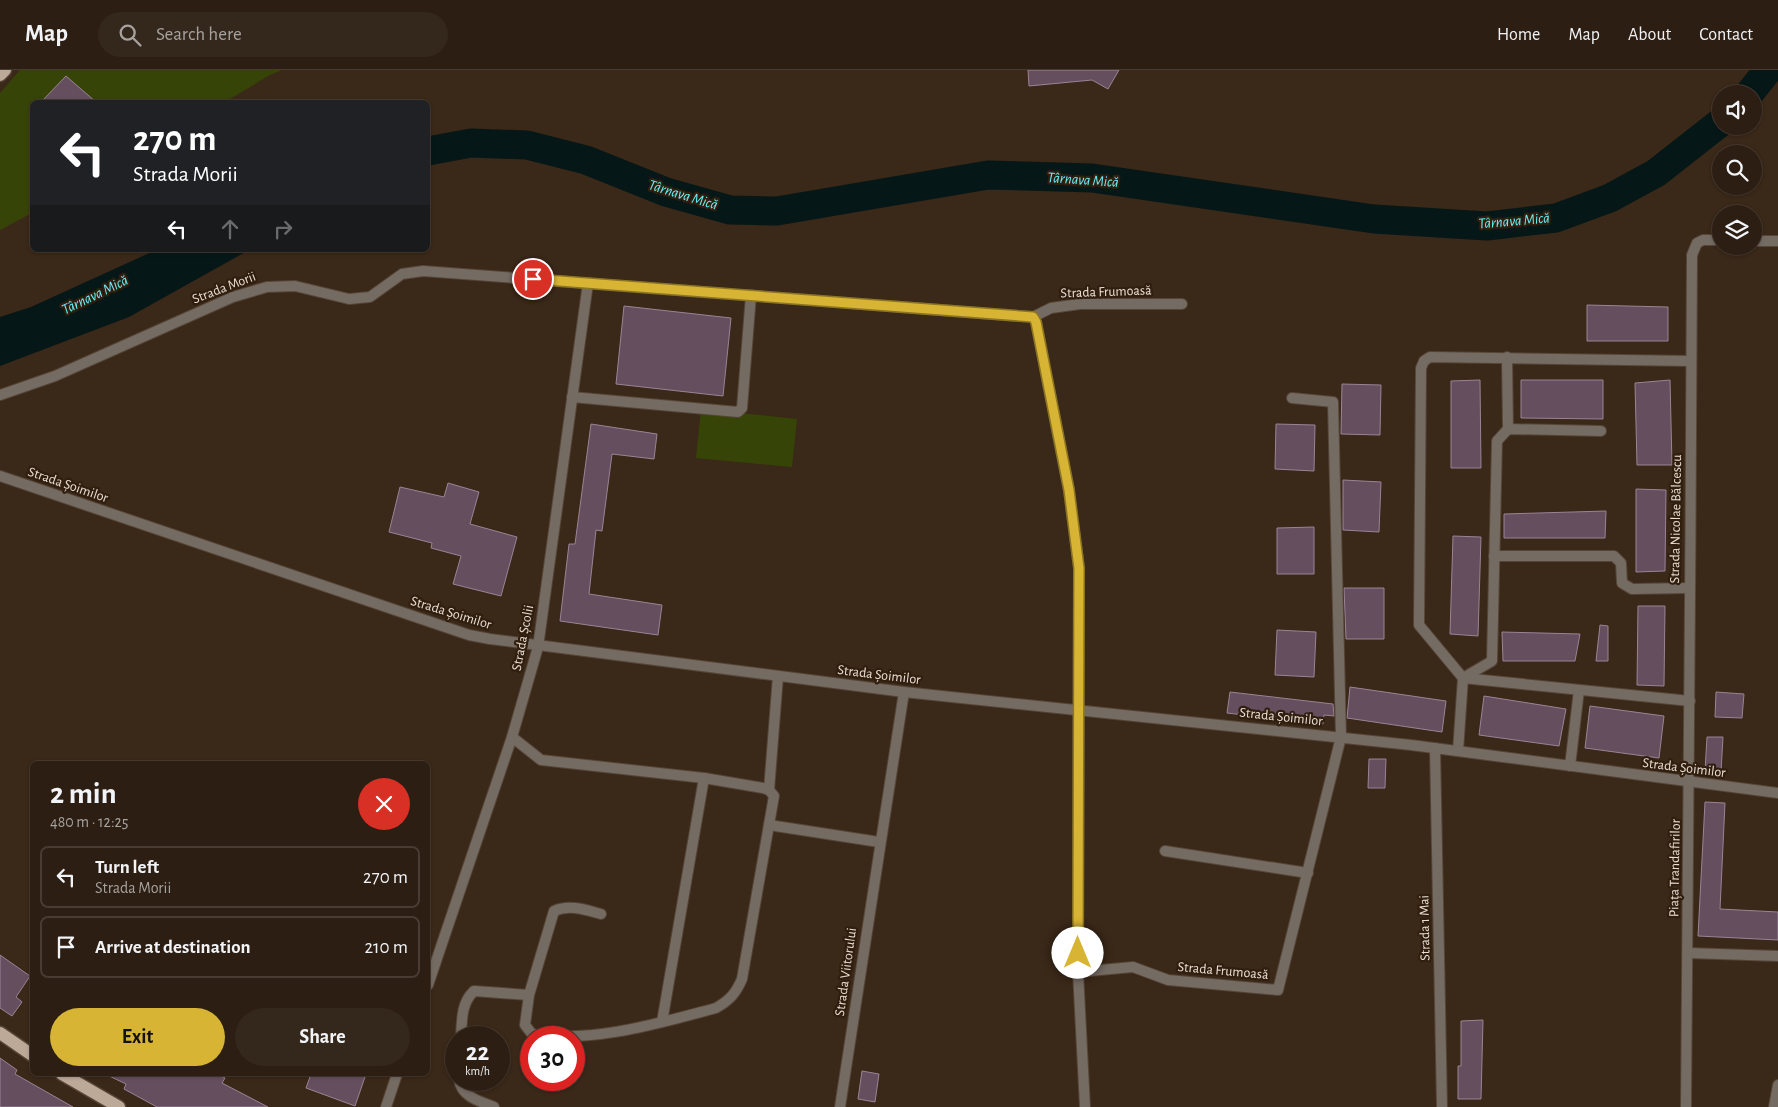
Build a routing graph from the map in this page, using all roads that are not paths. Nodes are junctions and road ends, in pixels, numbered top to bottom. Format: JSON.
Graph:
{"nodes":[{"id":1,"x":6,"y":70,"type":"edge"},
{"id":2,"x":0,"y":75,"type":"edge"},
{"id":3,"x":1712,"y":240,"type":"edge"},
{"id":4,"x":1762,"y":241,"type":"edge"},
{"id":5,"x":1778,"y":241,"type":"edge"},
{"id":6,"x":588,"y":283,"type":"junction"},
{"id":7,"x":751,"y":295,"type":"junction"},
{"id":8,"x":1182,"y":304,"type":"dead end"},
{"id":9,"x":1033,"y":317,"type":"junction"},
{"id":10,"x":1507,"y":357,"type":"junction"},
{"id":11,"x":1691,"y":361,"type":"junction"},
{"id":12,"x":0,"y":395,"type":"edge"},
{"id":13,"x":572,"y":397,"type":"junction"},
{"id":14,"x":1292,"y":398,"type":"dead end"},
{"id":15,"x":1508,"y":429,"type":"junction"},
{"id":16,"x":1601,"y":431,"type":"dead end"},
{"id":17,"x":0,"y":476,"type":"edge"},
{"id":18,"x":1494,"y":556,"type":"junction"},
{"id":19,"x":1689,"y":588,"type":"junction"},
{"id":20,"x":538,"y":647,"type":"junction"},
{"id":21,"x":778,"y":676,"type":"junction"},
{"id":22,"x":1463,"y":678,"type":"junction"},
{"id":23,"x":1579,"y":690,"type":"junction"},
{"id":24,"x":904,"y":692,"type":"junction"},
{"id":25,"x":1690,"y":702,"type":"junction"},
{"id":26,"x":1077,"y":711,"type":"junction"},
{"id":27,"x":512,"y":737,"type":"junction"},
{"id":28,"x":1341,"y":737,"type":"junction"},
{"id":29,"x":1435,"y":748,"type":"junction"},
{"id":30,"x":1458,"y":751,"type":"junction"},
{"id":31,"x":1570,"y":766,"type":"junction"},
{"id":32,"x":704,"y":778,"type":"junction"},
{"id":33,"x":1690,"y":783,"type":"junction"},
{"id":34,"x":769,"y":790,"type":"junction"},
{"id":35,"x":1778,"y":793,"type":"edge"},
{"id":36,"x":768,"y":825,"type":"junction"},
{"id":37,"x":879,"y":842,"type":"junction"},
{"id":38,"x":1165,"y":851,"type":"dead end"},
{"id":39,"x":1308,"y":874,"type":"junction"},
{"id":40,"x":601,"y":914,"type":"dead end"},
{"id":41,"x":1688,"y":953,"type":"junction"},
{"id":42,"x":1778,"y":956,"type":"edge"},
{"id":43,"x":1078,"y":972,"type":"junction"},
{"id":44,"x":430,"y":979,"type":"edge"},
{"id":45,"x":528,"y":995,"type":"junction"},
{"id":46,"x":662,"y":1022,"type":"junction"},
{"id":47,"x":462,"y":1026,"type":"edge"},
{"id":48,"x":0,"y":1033,"type":"edge"},
{"id":49,"x":30,"y":1054,"type":"edge"},
{"id":50,"x":65,"y":1076,"type":"edge"},
{"id":51,"x":396,"y":1076,"type":"edge"},
{"id":52,"x":1778,"y":1085,"type":"edge"},
{"id":53,"x":463,"y":1091,"type":"edge"},
{"id":54,"x":119,"y":1107,"type":"edge"},
{"id":55,"x":386,"y":1107,"type":"edge"},
{"id":56,"x":494,"y":1107,"type":"edge"},
{"id":57,"x":840,"y":1107,"type":"edge"},
{"id":58,"x":1085,"y":1107,"type":"edge"},
{"id":59,"x":1442,"y":1107,"type":"edge"},
{"id":60,"x":1686,"y":1107,"type":"edge"},
{"id":61,"x":1774,"y":1107,"type":"edge"}],
"edges":[{"from":1,"to":2,"type":"main road"},
{"from":3,"to":11,"type":"street","name":"Strada Nicolae Bălcescu"},
{"from":4,"to":5,"type":"street"},
{"from":6,"to":7,"type":"street","name":"Strada Morii"},
{"from":6,"to":12,"type":"street","name":"Strada Morii"},
{"from":6,"to":13,"type":"street","name":"Strada Școlii"},
{"from":7,"to":9,"type":"street","name":"Strada Morii"},
{"from":7,"to":13,"type":"street"},
{"from":8,"to":9,"type":"street","name":"Strada Frumoasă"},
{"from":9,"to":26,"type":"street"},
{"from":10,"to":11,"type":"street"},
{"from":10,"to":15,"type":"street"},
{"from":10,"to":22,"type":"street"},
{"from":11,"to":19,"type":"street","name":"Strada Nicolae Bălcescu"},
{"from":13,"to":20,"type":"street","name":"Strada Școlii"},
{"from":14,"to":28,"type":"street","name":"Strada Frumoasă"},
{"from":15,"to":16,"type":"street"},
{"from":15,"to":18,"type":"street"},
{"from":17,"to":20,"type":"street","name":"Strada Șoimilor"},
{"from":18,"to":19,"type":"street"},
{"from":18,"to":22,"type":"street"},
{"from":19,"to":25,"type":"street","name":"Strada Nicolae Bălcescu"},
{"from":20,"to":21,"type":"street","name":"Strada Șoimilor"},
{"from":20,"to":27,"type":"street","name":"Strada Școlii"},
{"from":21,"to":24,"type":"street","name":"Strada Șoimilor"},
{"from":21,"to":34,"type":"street"},
{"from":22,"to":23,"type":"street"},
{"from":22,"to":30,"type":"street"},
{"from":23,"to":25,"type":"street"},
{"from":23,"to":31,"type":"street"},
{"from":24,"to":26,"type":"street","name":"Strada Șoimilor"},
{"from":24,"to":37,"type":"street","name":"Strada Viitorului"},
{"from":25,"to":33,"type":"street","name":"Strada Nicolae Bălcescu"},
{"from":26,"to":28,"type":"street","name":"Strada Șoimilor"},
{"from":26,"to":43,"type":"street"},
{"from":27,"to":32,"type":"street"},
{"from":27,"to":44,"type":"street","name":"Strada Școlii"},
{"from":28,"to":29,"type":"street","name":"Strada Șoimilor"},
{"from":28,"to":39,"type":"street","name":"Strada Frumoasă"},
{"from":29,"to":30,"type":"street","name":"Strada Șoimilor"},
{"from":29,"to":59,"type":"street","name":"Strada 1 Mai"},
{"from":30,"to":31,"type":"street","name":"Strada Șoimilor"},
{"from":31,"to":33,"type":"street","name":"Strada Șoimilor"},
{"from":32,"to":34,"type":"street"},
{"from":32,"to":46,"type":"street"},
{"from":33,"to":35,"type":"street","name":"Strada Șoimilor"},
{"from":33,"to":41,"type":"street","name":"Piața Trandafirilor"},
{"from":34,"to":36,"type":"street"},
{"from":36,"to":37,"type":"street"},
{"from":36,"to":46,"type":"street"},
{"from":37,"to":57,"type":"street","name":"Strada Viitorului"},
{"from":38,"to":39,"type":"street"},
{"from":39,"to":43,"type":"street","name":"Strada Frumoasă"},
{"from":40,"to":45,"type":"street"},
{"from":41,"to":42,"type":"street"},
{"from":41,"to":60,"type":"street","name":"Piața Trandafirilor"},
{"from":43,"to":58,"type":"street"},
{"from":45,"to":46,"type":"street"},
{"from":45,"to":47,"type":"street"},
{"from":48,"to":49,"type":"main road"},
{"from":50,"to":54,"type":"main road"},
{"from":51,"to":55,"type":"street"},
{"from":52,"to":61,"type":"street"},
{"from":53,"to":56,"type":"street"}]}
